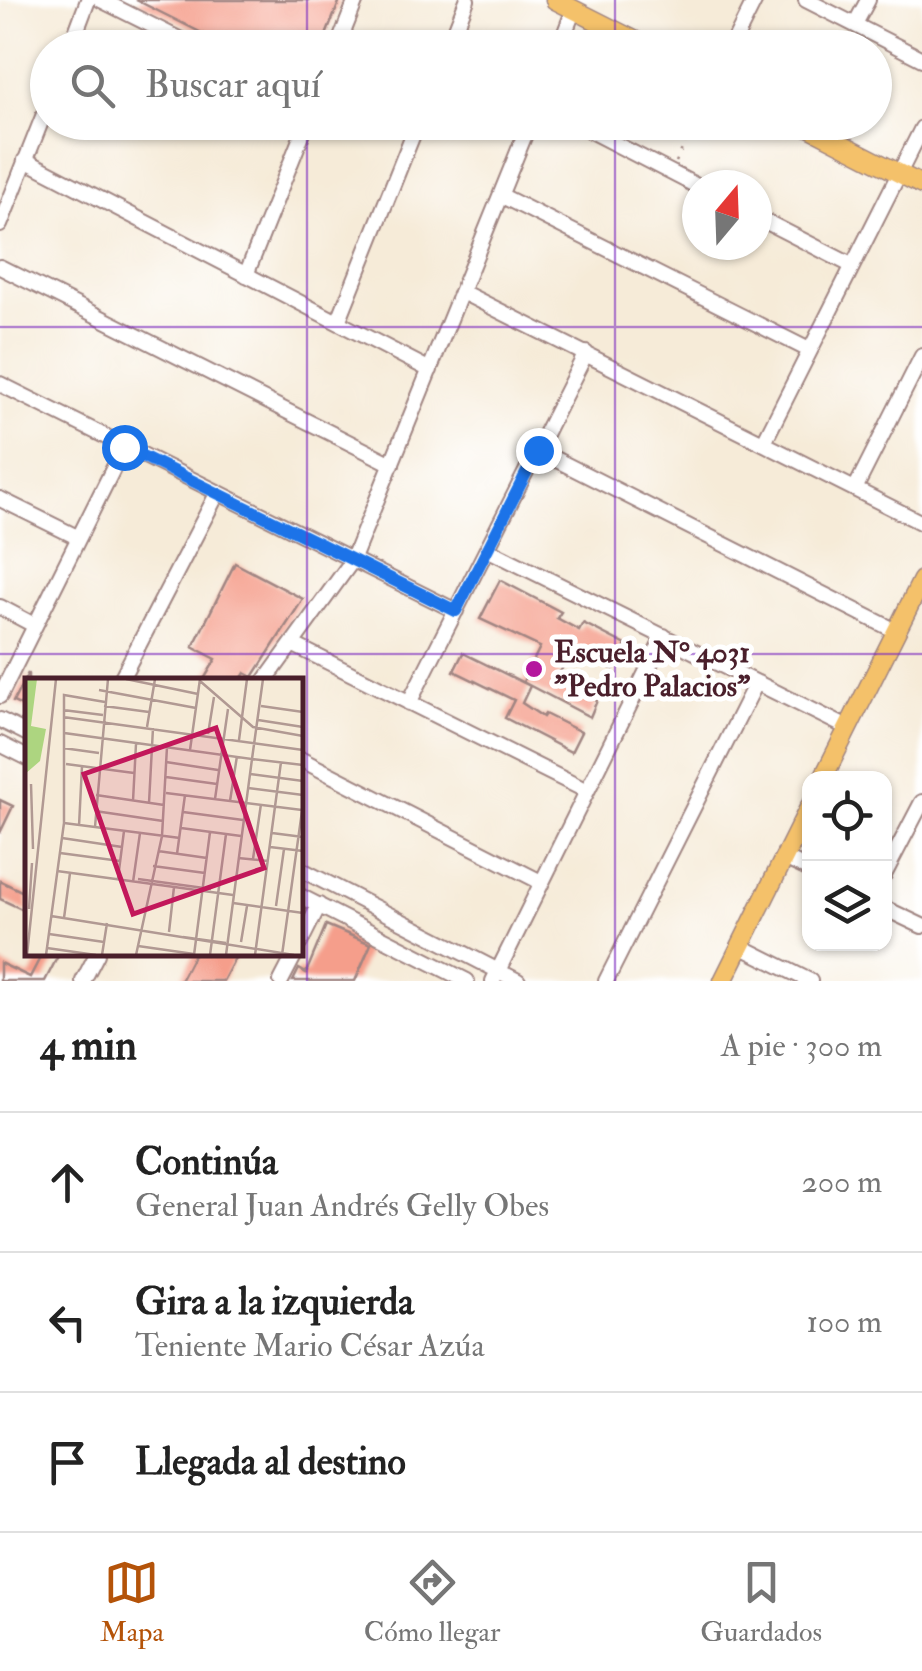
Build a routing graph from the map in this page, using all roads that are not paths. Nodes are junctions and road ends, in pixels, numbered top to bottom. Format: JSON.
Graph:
{"nodes":[{"id":1,"x":88,"y":0,"type":"edge"},
{"id":2,"x":101,"y":0,"type":"edge"},
{"id":3,"x":356,"y":0,"type":"edge"},
{"id":4,"x":467,"y":0,"type":"edge"},
{"id":5,"x":555,"y":0,"type":"edge"},
{"id":6,"x":754,"y":0,"type":"edge"},
{"id":7,"x":806,"y":0,"type":"edge"},
{"id":8,"x":868,"y":0,"type":"edge"},
{"id":9,"x":574,"y":9,"type":"junction"},
{"id":10,"x":855,"y":24,"type":"junction"},
{"id":11,"x":77,"y":30,"type":"edge"},
{"id":12,"x":162,"y":30,"type":"edge"},
{"id":13,"x":344,"y":30,"type":"edge"},
{"id":14,"x":455,"y":30,"type":"edge"},
{"id":15,"x":566,"y":30,"type":"edge"},
{"id":16,"x":615,"y":30,"type":"edge"},
{"id":17,"x":740,"y":30,"type":"edge"},
{"id":18,"x":866,"y":30,"type":"edge"},
{"id":19,"x":892,"y":44,"type":"edge"},
{"id":20,"x":922,"y":60,"type":"edge"},
{"id":21,"x":922,"y":128,"type":"edge"},
{"id":22,"x":33,"y":140,"type":"edge"},
{"id":23,"x":300,"y":140,"type":"edge"},
{"id":24,"x":411,"y":140,"type":"edge"},
{"id":25,"x":523,"y":140,"type":"edge"},
{"id":26,"x":608,"y":140,"type":"edge"},
{"id":27,"x":834,"y":140,"type":"edge"},
{"id":28,"x":25,"y":160,"type":"junction"},
{"id":29,"x":899,"y":173,"type":"junction"},
{"id":30,"x":682,"y":178,"type":"edge"},
{"id":31,"x":922,"y":185,"type":"edge"},
{"id":32,"x":502,"y":196,"type":"junction"},
{"id":33,"x":0,"y":225,"type":"edge"},
{"id":34,"x":772,"y":225,"type":"edge"},
{"id":35,"x":852,"y":265,"type":"junction"},
{"id":36,"x":0,"y":267,"type":"edge"},
{"id":37,"x":246,"y":275,"type":"junction"},
{"id":38,"x":462,"y":292,"type":"junction"},
{"id":39,"x":338,"y":322,"type":"junction"},
{"id":40,"x":809,"y":350,"type":"junction"},
{"id":41,"x":586,"y":353,"type":"junction"},
{"id":42,"x":922,"y":356,"type":"edge"},
{"id":43,"x":430,"y":370,"type":"junction"},
{"id":44,"x":0,"y":384,"type":"edge"},
{"id":45,"x":764,"y":442,"type":"junction"},
{"id":46,"x":124,"y":447,"type":"junction"},
{"id":47,"x":538,"y":450,"type":"junction"},
{"id":48,"x":392,"y":464,"type":"junction"},
{"id":49,"x":855,"y":489,"type":"junction"},
{"id":50,"x":217,"y":494,"type":"junction"},
{"id":51,"x":0,"y":499,"type":"edge"},
{"id":52,"x":922,"y":523,"type":"edge"},
{"id":53,"x":77,"y":538,"type":"junction"},
{"id":54,"x":487,"y":549,"type":"junction"},
{"id":55,"x":352,"y":561,"type":"junction"},
{"id":56,"x":922,"y":580,"type":"edge"},
{"id":57,"x":0,"y":607,"type":"edge"},
{"id":58,"x":456,"y":611,"type":"junction"},
{"id":59,"x":34,"y":625,"type":"junction"},
{"id":60,"x":896,"y":632,"type":"junction"},
{"id":61,"x":664,"y":636,"type":"junction"},
{"id":62,"x":292,"y":644,"type":"junction"},
{"id":63,"x":122,"y":678,"type":"edge"},
{"id":64,"x":267,"y":678,"type":"edge"},
{"id":65,"x":756,"y":683,"type":"junction"},
{"id":66,"x":0,"y":696,"type":"edge"},
{"id":67,"x":409,"y":702,"type":"junction"},
{"id":68,"x":0,"y":720,"type":"edge"},
{"id":69,"x":848,"y":728,"type":"junction"},
{"id":70,"x":25,"y":732,"type":"edge"},
{"id":71,"x":0,"y":744,"type":"edge"},
{"id":72,"x":25,"y":756,"type":"edge"},
{"id":73,"x":302,"y":760,"type":"edge"},
{"id":74,"x":826,"y":771,"type":"edge"},
{"id":75,"x":586,"y":791,"type":"junction"},
{"id":76,"x":922,"y":802,"type":"edge"},
{"id":77,"x":802,"y":822,"type":"edge"},
{"id":78,"x":784,"y":858,"type":"junction"},
{"id":79,"x":891,"y":861,"type":"edge"},
{"id":80,"x":802,"y":866,"type":"edge"},
{"id":81,"x":302,"y":870,"type":"edge"},
{"id":82,"x":541,"y":882,"type":"junction"},
{"id":83,"x":302,"y":897,"type":"edge"},
{"id":84,"x":319,"y":905,"type":"junction"},
{"id":85,"x":892,"y":912,"type":"edge"},
{"id":86,"x":922,"y":926,"type":"edge"},
{"id":87,"x":302,"y":939,"type":"edge"},
{"id":88,"x":740,"y":946,"type":"junction"},
{"id":89,"x":96,"y":956,"type":"edge"},
{"id":90,"x":294,"y":956,"type":"edge"},
{"id":91,"x":495,"y":976,"type":"edge"},
{"id":92,"x":84,"y":981,"type":"edge"},
{"id":93,"x":281,"y":981,"type":"edge"},
{"id":94,"x":467,"y":981,"type":"edge"},
{"id":95,"x":518,"y":981,"type":"edge"},
{"id":96,"x":606,"y":981,"type":"edge"},
{"id":97,"x":723,"y":981,"type":"edge"},
{"id":98,"x":810,"y":981,"type":"edge"}],
"edges":[{"from":1,"to":11,"type":"street"},
{"from":2,"to":12,"type":"street"},
{"from":3,"to":13,"type":"street"},
{"from":4,"to":14,"type":"street"},
{"from":5,"to":9,"type":"main road"},
{"from":6,"to":17,"type":"street"},
{"from":7,"to":10,"type":"street"},
{"from":8,"to":10,"type":"street"},
{"from":9,"to":15,"type":"street"},
{"from":9,"to":16,"type":"main road"},
{"from":10,"to":18,"type":"street"},
{"from":19,"to":20,"type":"street"},
{"from":21,"to":29,"type":"street"},
{"from":22,"to":28,"type":"street"},
{"from":23,"to":37,"type":"street"},
{"from":24,"to":39,"type":"street"},
{"from":25,"to":32,"type":"street"},
{"from":26,"to":30,"type":"street"},
{"from":27,"to":29,"type":"main road"},
{"from":28,"to":33,"type":"street"},
{"from":28,"to":37,"type":"street"},
{"from":29,"to":31,"type":"main road"},
{"from":29,"to":35,"type":"street"},
{"from":32,"to":38,"type":"street"},
{"from":32,"to":40,"type":"street"},
{"from":34,"to":35,"type":"street"},
{"from":35,"to":40,"type":"street"},
{"from":36,"to":48,"type":"street"},
{"from":37,"to":39,"type":"street"},
{"from":38,"to":41,"type":"street"},
{"from":38,"to":43,"type":"street"},
{"from":39,"to":43,"type":"street"},
{"from":40,"to":45,"type":"street"},
{"from":41,"to":45,"type":"street"},
{"from":41,"to":47,"type":"street"},
{"from":42,"to":49,"type":"street"},
{"from":43,"to":48,"type":"street"},
{"from":44,"to":46,"type":"street"},
{"from":45,"to":49,"type":"street"},
{"from":46,"to":50,"type":"street"},
{"from":46,"to":53,"type":"street"},
{"from":47,"to":54,"type":"street"},
{"from":47,"to":60,"type":"street"},
{"from":48,"to":55,"type":"street"},
{"from":49,"to":52,"type":"street"},
{"from":50,"to":55,"type":"street"},
{"from":50,"to":63,"type":"street"},
{"from":51,"to":53,"type":"street"},
{"from":53,"to":59,"type":"street"},
{"from":54,"to":58,"type":"street"},
{"from":54,"to":61,"type":"street"},
{"from":55,"to":58,"type":"street"},
{"from":55,"to":62,"type":"street"},
{"from":56,"to":60,"type":"main road"},
{"from":57,"to":59,"type":"street"},
{"from":58,"to":67,"type":"street"},
{"from":59,"to":66,"type":"street"},
{"from":60,"to":69,"type":"main road"},
{"from":61,"to":65,"type":"street"},
{"from":61,"to":75,"type":"street"},
{"from":62,"to":64,"type":"street"},
{"from":62,"to":67,"type":"street"},
{"from":65,"to":69,"type":"street"},
{"from":65,"to":96,"type":"street"},
{"from":67,"to":75,"type":"street"},
{"from":68,"to":70,"type":"street"},
{"from":69,"to":74,"type":"main road"},
{"from":71,"to":72,"type":"street"},
{"from":73,"to":82,"type":"street"},
{"from":75,"to":82,"type":"street"},
{"from":76,"to":79,"type":"street"},
{"from":77,"to":78,"type":"main road"},
{"from":78,"to":80,"type":"street"},
{"from":78,"to":88,"type":"main road"},
{"from":81,"to":91,"type":"street"},
{"from":82,"to":91,"type":"street"},
{"from":83,"to":84,"type":"street"},
{"from":84,"to":87,"type":"street"},
{"from":84,"to":94,"type":"street"},
{"from":85,"to":86,"type":"street"},
{"from":88,"to":97,"type":"main road"},
{"from":88,"to":98,"type":"street"},
{"from":89,"to":92,"type":"street"},
{"from":90,"to":93,"type":"street"},
{"from":91,"to":95,"type":"street"}]}
